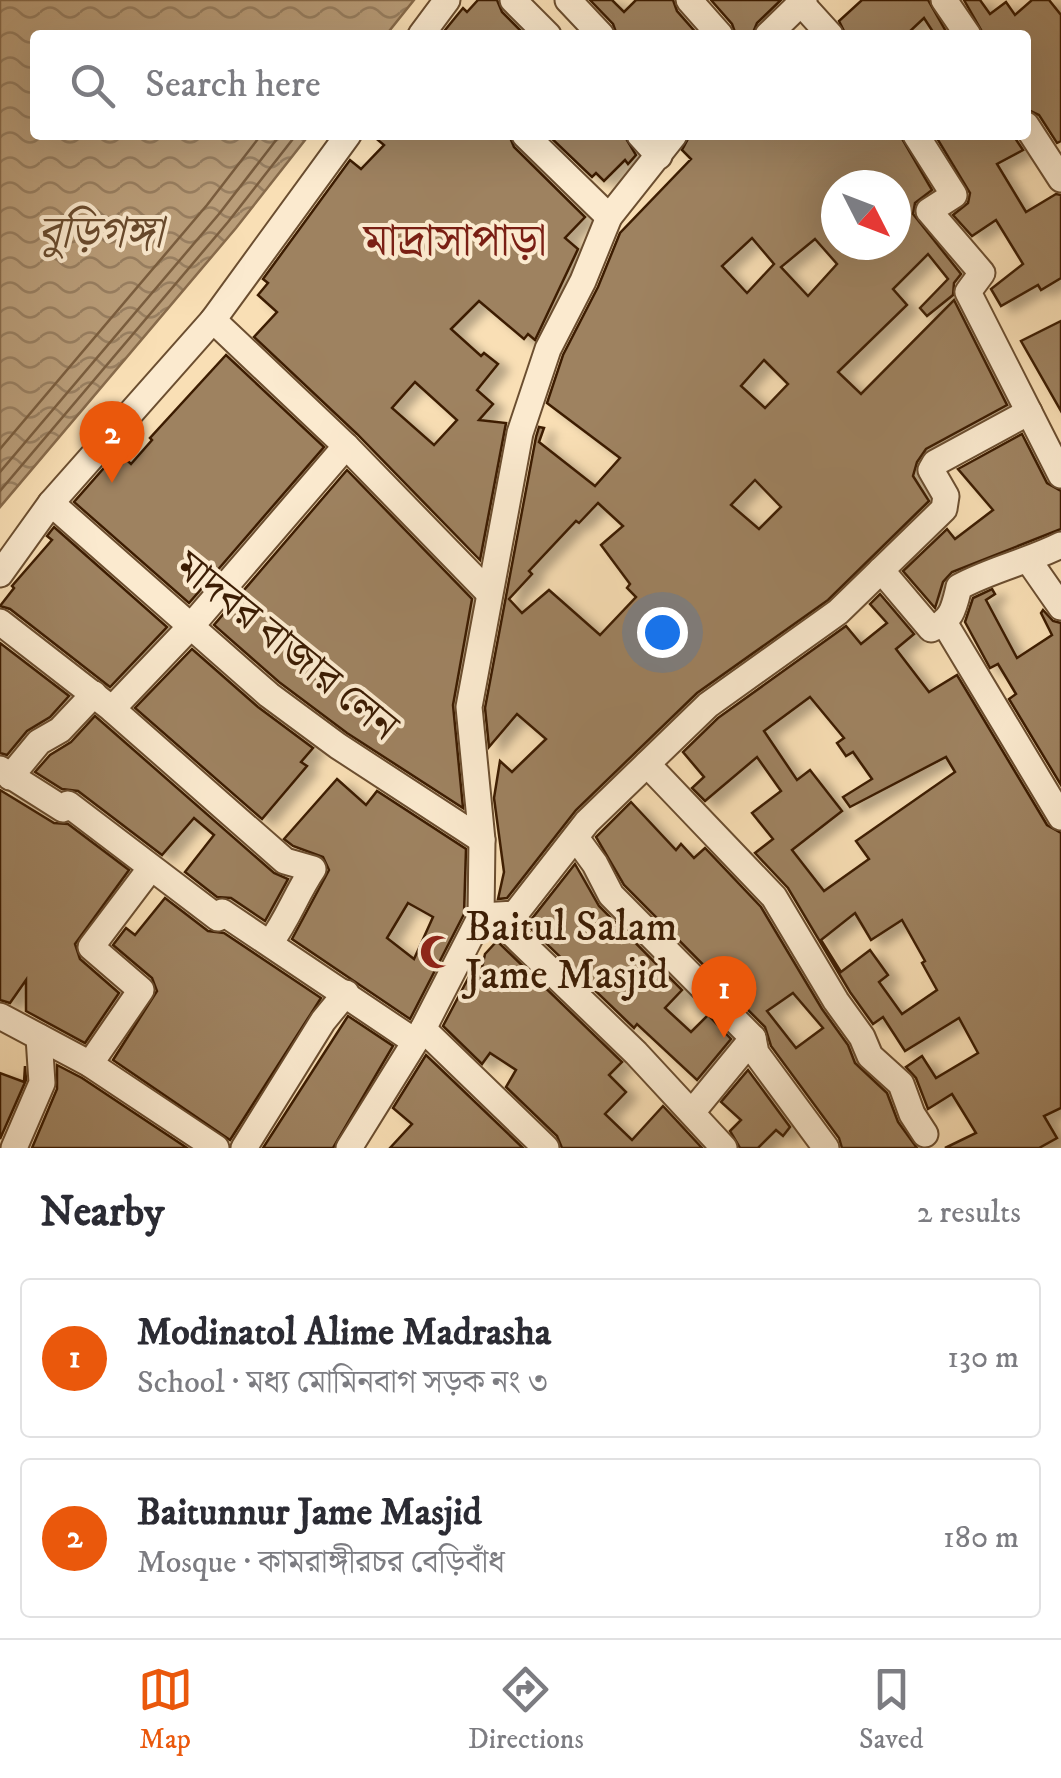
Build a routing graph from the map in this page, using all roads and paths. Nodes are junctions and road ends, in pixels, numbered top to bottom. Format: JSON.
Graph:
{"nodes":[{"id":1,"x":447,"y":0,"type":"edge"},
{"id":2,"x":513,"y":0,"type":"edge"},
{"id":3,"x":568,"y":0,"type":"edge"},
{"id":4,"x":689,"y":0,"type":"edge"},
{"id":5,"x":944,"y":0,"type":"edge"},
{"id":6,"x":802,"y":2,"type":"edge"},
{"id":7,"x":426,"y":30,"type":"edge"},
{"id":8,"x":543,"y":30,"type":"edge"},
{"id":9,"x":596,"y":30,"type":"edge"},
{"id":10,"x":716,"y":30,"type":"edge"},
{"id":11,"x":773,"y":30,"type":"edge"},
{"id":12,"x":826,"y":30,"type":"edge"},
{"id":13,"x":965,"y":30,"type":"edge"},
{"id":14,"x":1031,"y":133,"type":"edge"},
{"id":15,"x":344,"y":140,"type":"edge"},
{"id":16,"x":530,"y":140,"type":"edge"},
{"id":17,"x":919,"y":140,"type":"edge"},
{"id":18,"x":667,"y":145,"type":"edge"},
{"id":19,"x":1061,"y":180,"type":"edge"},
{"id":20,"x":609,"y":217,"type":"junction"},
{"id":21,"x":213,"y":320,"type":"junction"},
{"id":22,"x":1029,"y":412,"type":"junction"},
{"id":23,"x":346,"y":446,"type":"junction"},
{"id":24,"x":1061,"y":475,"type":"edge"},
{"id":25,"x":51,"y":503,"type":"junction"},
{"id":26,"x":1061,"y":544,"type":"edge"},
{"id":27,"x":1029,"y":561,"type":"junction"},
{"id":28,"x":882,"y":570,"type":"junction"},
{"id":29,"x":0,"y":574,"type":"edge"},
{"id":30,"x":489,"y":593,"type":"junction"},
{"id":31,"x":1061,"y":608,"type":"edge"},
{"id":32,"x":0,"y":622,"type":"edge"},
{"id":33,"x":945,"y":624,"type":"junction"},
{"id":34,"x":192,"y":625,"type":"junction"},
{"id":35,"x":103,"y":701,"type":"junction"},
{"id":36,"x":647,"y":764,"type":"junction"},
{"id":37,"x":5,"y":773,"type":"edge"},
{"id":38,"x":1061,"y":817,"type":"edge"},
{"id":39,"x":576,"y":838,"type":"junction"},
{"id":40,"x":482,"y":840,"type":"junction"},
{"id":41,"x":150,"y":869,"type":"junction"},
{"id":42,"x":488,"y":916,"type":"junction"},
{"id":43,"x":270,"y":943,"type":"junction"},
{"id":44,"x":346,"y":994,"type":"junction"},
{"id":45,"x":0,"y":1016,"type":"edge"},
{"id":46,"x":418,"y":1035,"type":"junction"},
{"id":47,"x":39,"y":1037,"type":"junction"},
{"id":48,"x":753,"y":1038,"type":"junction"},
{"id":49,"x":90,"y":1064,"type":"junction"},
{"id":50,"x":693,"y":1111,"type":"junction"},
{"id":51,"x":924,"y":1134,"type":"dead end"},
{"id":52,"x":14,"y":1148,"type":"edge"},
{"id":53,"x":216,"y":1148,"type":"edge"},
{"id":54,"x":244,"y":1148,"type":"edge"},
{"id":55,"x":349,"y":1148,"type":"edge"},
{"id":56,"x":546,"y":1148,"type":"edge"},
{"id":57,"x":724,"y":1148,"type":"edge"},
{"id":58,"x":826,"y":1148,"type":"edge"}],
"edges":[{"from":1,"to":7,"type":"street"},
{"from":2,"to":8,"type":"street"},
{"from":3,"to":9,"type":"street"},
{"from":4,"to":10,"type":"street"},
{"from":5,"to":13,"type":"street"},
{"from":6,"to":11,"type":"street"},
{"from":6,"to":12,"type":"street"},
{"from":14,"to":19,"type":"street"},
{"from":15,"to":21,"type":"street"},
{"from":16,"to":20,"type":"street"},
{"from":17,"to":22,"type":"street"},
{"from":18,"to":20,"type":"street"},
{"from":20,"to":30,"type":"street"},
{"from":21,"to":23,"type":"street"},
{"from":21,"to":25,"type":"street"},
{"from":22,"to":24,"type":"street"},
{"from":22,"to":28,"type":"street"},
{"from":23,"to":30,"type":"street"},
{"from":23,"to":34,"type":"street"},
{"from":25,"to":29,"type":"street"},
{"from":25,"to":34,"type":"street","name":"মাদবর বাজার লেন"},
{"from":26,"to":27,"type":"street"},
{"from":27,"to":31,"type":"street"},
{"from":27,"to":33,"type":"street"},
{"from":28,"to":33,"type":"street"},
{"from":28,"to":36,"type":"street"},
{"from":30,"to":40,"type":"street"},
{"from":32,"to":35,"type":"street"},
{"from":33,"to":38,"type":"street"},
{"from":34,"to":35,"type":"street"},
{"from":34,"to":40,"type":"street","name":"মাদবর বাজার লেন"},
{"from":35,"to":37,"type":"street"},
{"from":35,"to":43,"type":"street"},
{"from":36,"to":39,"type":"street"},
{"from":36,"to":51,"type":"street"},
{"from":37,"to":41,"type":"street"},
{"from":39,"to":42,"type":"street"},
{"from":39,"to":48,"type":"street"},
{"from":40,"to":42,"type":"street"},
{"from":41,"to":43,"type":"street"},
{"from":41,"to":49,"type":"street"},
{"from":42,"to":46,"type":"street"},
{"from":42,"to":50,"type":"street"},
{"from":43,"to":44,"type":"street"},
{"from":44,"to":46,"type":"street"},
{"from":44,"to":54,"type":"street"},
{"from":45,"to":47,"type":"street"},
{"from":46,"to":55,"type":"street"},
{"from":46,"to":56,"type":"street"},
{"from":47,"to":49,"type":"street"},
{"from":47,"to":52,"type":"street"},
{"from":48,"to":50,"type":"street"},
{"from":48,"to":58,"type":"street"},
{"from":49,"to":53,"type":"street"},
{"from":50,"to":57,"type":"street"}]}
